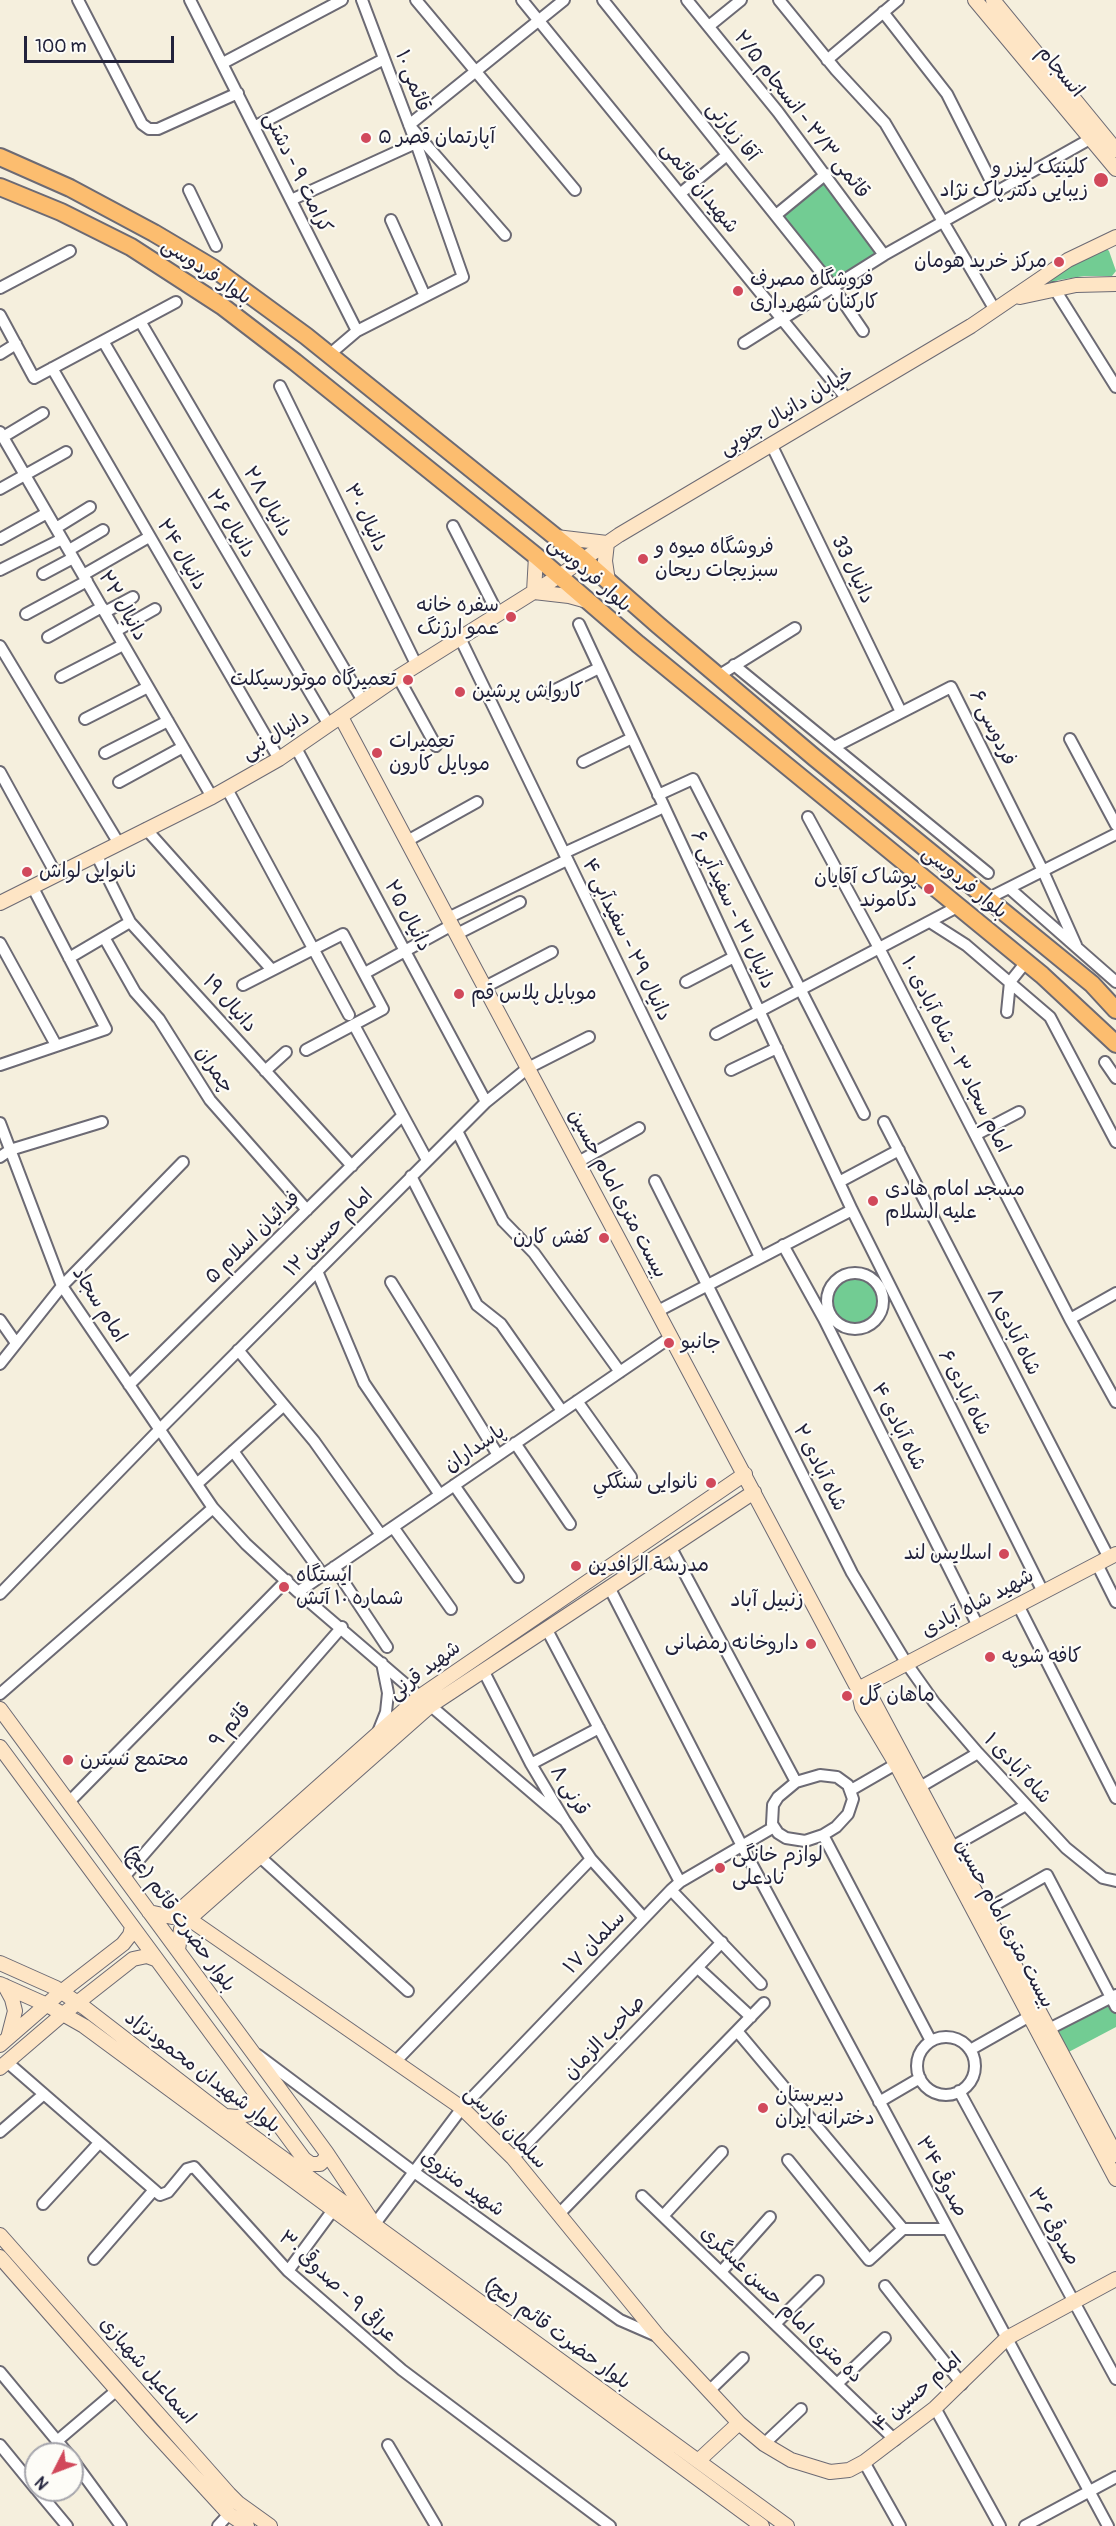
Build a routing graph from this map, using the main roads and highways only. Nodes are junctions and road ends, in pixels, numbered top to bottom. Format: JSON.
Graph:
{"nodes":[{"id":1,"x":975,"y":0,"type":"edge"},
{"id":2,"x":993,"y":0,"type":"edge"},
{"id":3,"x":1116,"y":126,"type":"edge"},
{"id":4,"x":1096,"y":136,"type":"junction"},
{"id":5,"x":1116,"y":150,"type":"edge"},
{"id":6,"x":0,"y":156,"type":"edge"},
{"id":7,"x":1116,"y":169,"type":"edge"},
{"id":8,"x":0,"y":187,"type":"edge"},
{"id":9,"x":1116,"y":237,"type":"edge"},
{"id":10,"x":1116,"y":284,"type":"edge"},
{"id":11,"x":1012,"y":300,"type":"junction"},
{"id":12,"x":556,"y":537,"type":"junction"},
{"id":13,"x":607,"y":543,"type":"junction"},
{"id":14,"x":536,"y":556,"type":"junction"},
{"id":15,"x":583,"y":559,"type":"junction"},
{"id":16,"x":559,"y":576,"type":"junction"},
{"id":17,"x":608,"y":581,"type":"junction"},
{"id":18,"x":534,"y":592,"type":"junction"},
{"id":19,"x":588,"y":602,"type":"junction"},
{"id":20,"x":678,"y":642,"type":"junction"},
{"id":21,"x":661,"y":664,"type":"junction"},
{"id":22,"x":335,"y":721,"type":"junction"},
{"id":23,"x":0,"y":903,"type":"edge"},
{"id":24,"x":1116,"y":1010,"type":"edge"},
{"id":25,"x":1116,"y":1044,"type":"edge"},
{"id":26,"x":745,"y":1474,"type":"junction"},
{"id":27,"x":754,"y":1492,"type":"junction"},
{"id":28,"x":1107,"y":1559,"type":"edge"},
{"id":29,"x":858,"y":1689,"type":"junction"},
{"id":30,"x":425,"y":1701,"type":"junction"},
{"id":31,"x":0,"y":1709,"type":"edge"},
{"id":32,"x":0,"y":1747,"type":"edge"},
{"id":33,"x":149,"y":1912,"type":"junction"},
{"id":34,"x":172,"y":1917,"type":"junction"},
{"id":35,"x":185,"y":1924,"type":"junction"},
{"id":36,"x":132,"y":1927,"type":"junction"},
{"id":37,"x":123,"y":1944,"type":"junction"},
{"id":38,"x":178,"y":1950,"type":"junction"},
{"id":39,"x":133,"y":1959,"type":"junction"},
{"id":40,"x":155,"y":1959,"type":"junction"},
{"id":41,"x":0,"y":1964,"type":"edge"},
{"id":42,"x":2,"y":1985,"type":"edge"},
{"id":43,"x":61,"y":1992,"type":"junction"},
{"id":44,"x":77,"y":2003,"type":"junction"},
{"id":45,"x":47,"y":2005,"type":"junction"},
{"id":46,"x":63,"y":2014,"type":"junction"},
{"id":47,"x":1045,"y":2031,"type":"junction"},
{"id":48,"x":4,"y":2042,"type":"edge"},
{"id":49,"x":4,"y":2065,"type":"edge"},
{"id":50,"x":256,"y":2097,"type":"junction"},
{"id":51,"x":225,"y":2116,"type":"junction"},
{"id":52,"x":326,"y":2152,"type":"junction"},
{"id":53,"x":1116,"y":2155,"type":"edge"},
{"id":54,"x":1116,"y":2179,"type":"edge"},
{"id":55,"x":373,"y":2232,"type":"junction"},
{"id":56,"x":0,"y":2235,"type":"edge"},
{"id":57,"x":0,"y":2257,"type":"edge"},
{"id":58,"x":1116,"y":2279,"type":"edge"},
{"id":59,"x":739,"y":2423,"type":"junction"},
{"id":60,"x":698,"y":2461,"type":"junction"},
{"id":61,"x":755,"y":2524,"type":"edge"},
{"id":62,"x":247,"y":2526,"type":"edge"},
{"id":63,"x":270,"y":2526,"type":"edge"},
{"id":64,"x":787,"y":2526,"type":"edge"}],
"edges":[{"from":1,"to":4,"type":"main road","name":"انسجام"},
{"from":2,"to":4,"type":"main road","name":"انسجام"},
{"from":3,"to":4,"type":"main road"},
{"from":4,"to":5,"type":"main road","name":"انسجام"},
{"from":4,"to":7,"type":"main road","name":"انسجام"},
{"from":6,"to":12,"type":"main road","name":"بلوار فردوسی"},
{"from":8,"to":14,"type":"main road","name":"بلوار فردوسی"},
{"from":9,"to":11,"type":"main road","name":"خیابان دانیال جنوبی"},
{"from":10,"to":11,"type":"main road","name":"خیابان دانیال جنوبی"},
{"from":11,"to":13,"type":"main road","name":"خیابان دانیال جنوبی"},
{"from":12,"to":13,"type":"main road"},
{"from":12,"to":15,"type":"main road","name":"بلوار فردوسی"},
{"from":13,"to":15,"type":"main road","name":"خیابان دانیال جنوبی"},
{"from":13,"to":17,"type":"main road"},
{"from":14,"to":16,"type":"main road","name":"بلوار فردوسی"},
{"from":14,"to":18,"type":"main road"},
{"from":15,"to":16,"type":"main road","name":"خیابان دانیال جنوبی"},
{"from":15,"to":17,"type":"main road","name":"بلوار فردوسی"},
{"from":16,"to":18,"type":"main road","name":"دانیال نبی"},
{"from":16,"to":19,"type":"main road","name":"بلوار فردوسی"},
{"from":17,"to":20,"type":"main road","name":"بلوار فردوسی"},
{"from":18,"to":19,"type":"main road"},
{"from":18,"to":22,"type":"main road","name":"دانیال نبی"},
{"from":19,"to":21,"type":"main road","name":"بلوار فردوسی"},
{"from":20,"to":21,"type":"main road"},
{"from":20,"to":24,"type":"main road","name":"بلوار فردوسی"},
{"from":21,"to":25,"type":"main road","name":"بلوار فردوسی"},
{"from":22,"to":23,"type":"main road","name":"دانیال نبی"},
{"from":22,"to":26,"type":"main road","name":"بیست متری امام حسین"},
{"from":26,"to":27,"type":"main road","name":"بیست متری امام حسین"},
{"from":26,"to":30,"type":"main road","name":"شهید قرنی"},
{"from":27,"to":29,"type":"main road","name":"بیست متری امام حسین"},
{"from":27,"to":30,"type":"main road","name":"شهید قرنی"},
{"from":28,"to":29,"type":"main road","name":"شهید شاه آبادی"},
{"from":29,"to":47,"type":"main road","name":"بیست متری امام حسین"},
{"from":29,"to":47,"type":"main road","name":"بیست متری امام حسین"},
{"from":30,"to":34,"type":"main road","name":"شهید قرنی"},
{"from":30,"to":35,"type":"main road","name":"شهید قرنی"},
{"from":31,"to":33,"type":"main road","name":"بلوار حضرت قائم (عج)"},
{"from":32,"to":36,"type":"main road"},
{"from":33,"to":34,"type":"main road"},
{"from":33,"to":38,"type":"main road","name":"بلوار حضرت قائم (عج)"},
{"from":34,"to":35,"type":"main road","name":"سلمان فارسی"},
{"from":35,"to":38,"type":"main road"},
{"from":35,"to":59,"type":"main road","name":"سلمان فارسی"},
{"from":36,"to":37,"type":"main road"},
{"from":36,"to":40,"type":"main road"},
{"from":37,"to":39,"type":"main road"},
{"from":37,"to":43,"type":"main road"},
{"from":38,"to":52,"type":"main road","name":"بلوار حضرت قائم (عج)"},
{"from":39,"to":40,"type":"main road"},
{"from":39,"to":44,"type":"main road"},
{"from":40,"to":50,"type":"main road"},
{"from":41,"to":43,"type":"main road","name":"بلوار شهیدان محمودنژاد"},
{"from":42,"to":45,"type":"main road","name":"بلوار شهیدان محمودنژاد"},
{"from":42,"to":48,"type":"main road"},
{"from":43,"to":44,"type":"main road","name":"بلوار شهیدان محمودنژاد"},
{"from":43,"to":45,"type":"main road"},
{"from":44,"to":46,"type":"main road"},
{"from":44,"to":51,"type":"main road","name":"بلوار شهیدان محمودنژاد"},
{"from":45,"to":46,"type":"main road","name":"بلوار شهیدان محمودنژاد"},
{"from":45,"to":48,"type":"main road"},
{"from":46,"to":49,"type":"main road"},
{"from":46,"to":55,"type":"main road","name":"بلوار شهیدان محمودنژاد"},
{"from":47,"to":53,"type":"main road","name":"بیست متری امام حسین"},
{"from":47,"to":54,"type":"main road","name":"بیست متری امام حسین"},
{"from":50,"to":51,"type":"main road"},
{"from":50,"to":52,"type":"main road"},
{"from":51,"to":55,"type":"main road","name":"بلوار شهیدان محمودنژاد"},
{"from":52,"to":55,"type":"main road","name":"بلوار حضرت قائم (عج)"},
{"from":55,"to":60,"type":"main road","name":"بلوار حضرت قائم (عج)"},
{"from":55,"to":61,"type":"main road","name":"بلوار حضرت قائم (عج)"},
{"from":56,"to":63,"type":"main road","name":"اسماعیل شهبازی"},
{"from":57,"to":62,"type":"main road","name":"اسماعیل شهبازی"},
{"from":58,"to":59,"type":"main road","name":"امام حسین ۴"},
{"from":59,"to":60,"type":"main road"},
{"from":60,"to":64,"type":"main road","name":"بلوار حضرت قائم (عج)"}]}
